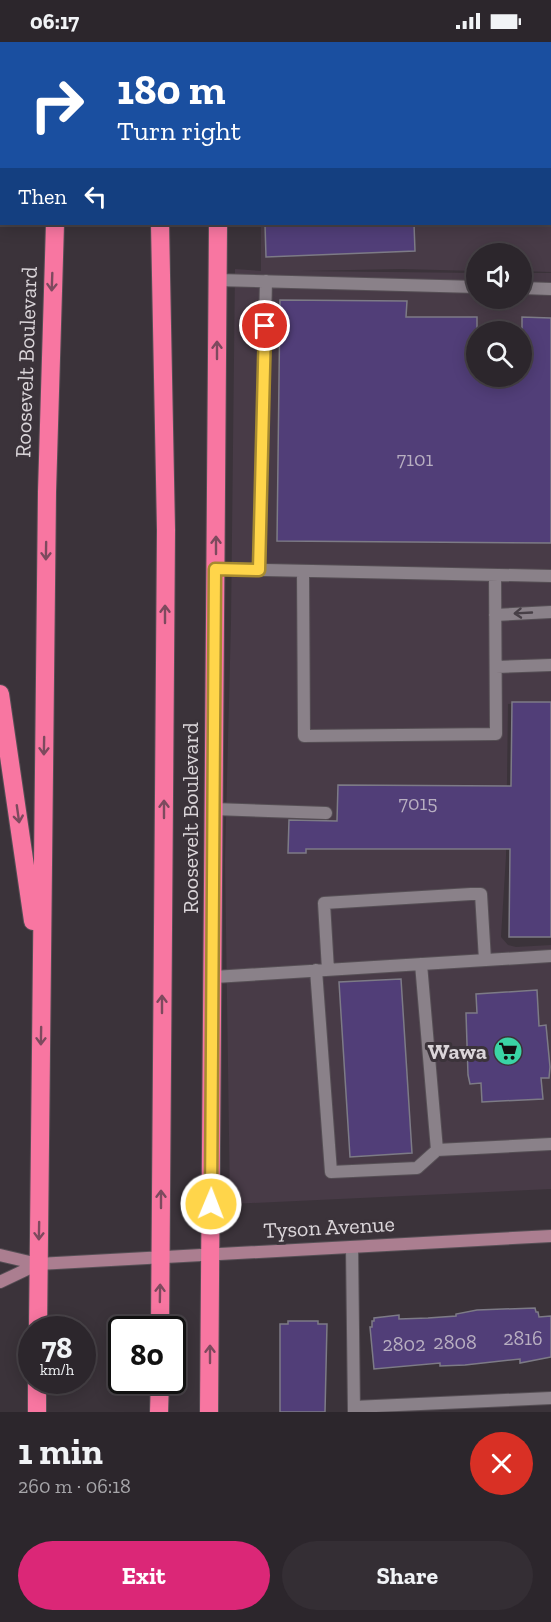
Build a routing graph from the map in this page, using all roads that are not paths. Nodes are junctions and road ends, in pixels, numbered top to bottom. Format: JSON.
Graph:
{"nodes":[{"id":1,"x":55,"y":225,"type":"edge"},
{"id":2,"x":160,"y":225,"type":"edge"},
{"id":3,"x":218,"y":225,"type":"edge"},
{"id":4,"x":217,"y":280,"type":"junction"},
{"id":5,"x":266,"y":281,"type":"junction"},
{"id":6,"x":466,"y":287,"type":"edge"},
{"id":7,"x":532,"y":288,"type":"edge"},
{"id":8,"x":551,"y":289,"type":"edge"},
{"id":9,"x":215,"y":569,"type":"junction"},
{"id":10,"x":259,"y":570,"type":"junction"},
{"id":11,"x":303,"y":571,"type":"junction"},
{"id":12,"x":495,"y":575,"type":"junction"},
{"id":13,"x":551,"y":576,"type":"edge"},
{"id":14,"x":551,"y":612,"type":"edge"},
{"id":15,"x":495,"y":615,"type":"junction"},
{"id":16,"x":551,"y":666,"type":"edge"},
{"id":17,"x":496,"y":667,"type":"junction"},
{"id":18,"x":0,"y":694,"type":"edge"},
{"id":19,"x":214,"y":809,"type":"junction"},
{"id":20,"x":326,"y":813,"type":"dead end"},
{"id":21,"x":551,"y":956,"type":"edge"},
{"id":22,"x":485,"y":960,"type":"junction"},
{"id":23,"x":421,"y":964,"type":"junction"},
{"id":24,"x":322,"y":970,"type":"junction"},
{"id":25,"x":214,"y":977,"type":"junction"},
{"id":26,"x":41,"y":978,"type":"junction"},
{"id":27,"x":551,"y":1144,"type":"edge"},
{"id":28,"x":437,"y":1149,"type":"junction"},
{"id":29,"x":551,"y":1236,"type":"edge"},
{"id":30,"x":352,"y":1247,"type":"junction"},
{"id":31,"x":210,"y":1254,"type":"junction"},
{"id":32,"x":0,"y":1255,"type":"edge"},
{"id":33,"x":160,"y":1257,"type":"junction"},
{"id":34,"x":38,"y":1264,"type":"junction"},
{"id":35,"x":0,"y":1282,"type":"edge"},
{"id":36,"x":38,"y":1316,"type":"edge"},
{"id":37,"x":160,"y":1316,"type":"edge"},
{"id":38,"x":37,"y":1394,"type":"edge"},
{"id":39,"x":160,"y":1394,"type":"edge"},
{"id":40,"x":551,"y":1398,"type":"edge"},
{"id":41,"x":354,"y":1409,"type":"edge"},
{"id":42,"x":37,"y":1412,"type":"edge"},
{"id":43,"x":159,"y":1412,"type":"edge"},
{"id":44,"x":209,"y":1412,"type":"edge"}],
"edges":[{"from":1,"to":26,"type":"highway","name":"Roosevelt Boulevard","one_way":true},
{"from":33,"to":2,"type":"highway","name":"Roosevelt Boulevard","one_way":true},
{"from":3,"to":4,"type":"highway","name":"Roosevelt Boulevard"},
{"from":4,"to":5,"type":"lane"},
{"from":9,"to":4,"type":"highway","name":"Roosevelt Boulevard","one_way":true},
{"from":5,"to":6,"type":"lane"},
{"from":5,"to":10,"type":"lane"},
{"from":7,"to":8,"type":"lane"},
{"from":9,"to":10,"type":"lane"},
{"from":9,"to":19,"type":"highway","name":"Roosevelt Boulevard"},
{"from":10,"to":11,"type":"lane"},
{"from":11,"to":12,"type":"lane"},
{"from":11,"to":17,"type":"lane"},
{"from":12,"to":13,"type":"lane"},
{"from":12,"to":15,"type":"lane"},
{"from":14,"to":15,"type":"lane","one_way":true},
{"from":15,"to":17,"type":"lane"},
{"from":16,"to":17,"type":"lane"},
{"from":18,"to":26,"type":"highway","one_way":true},
{"from":19,"to":20,"type":"lane"},
{"from":19,"to":25,"type":"highway","name":"Roosevelt Boulevard"},
{"from":21,"to":22,"type":"lane"},
{"from":22,"to":23,"type":"lane"},
{"from":22,"to":24,"type":"lane"},
{"from":23,"to":24,"type":"lane"},
{"from":23,"to":28,"type":"lane"},
{"from":24,"to":25,"type":"lane"},
{"from":24,"to":28,"type":"lane"},
{"from":25,"to":31,"type":"highway","name":"Roosevelt Boulevard"},
{"from":26,"to":34,"type":"highway","name":"Roosevelt Boulevard","one_way":true},
{"from":27,"to":28,"type":"lane"},
{"from":29,"to":30,"type":"street","name":"Tyson Avenue"},
{"from":30,"to":31,"type":"street","name":"Tyson Avenue"},
{"from":30,"to":41,"type":"lane"},
{"from":31,"to":33,"type":"street","name":"Tyson Avenue"},
{"from":44,"to":31,"type":"highway","name":"Roosevelt Boulevard","one_way":true},
{"from":32,"to":34,"type":"street","name":"Tyson Avenue"},
{"from":33,"to":34,"type":"street","name":"Tyson Avenue"},
{"from":37,"to":33,"type":"highway","name":"Roosevelt Boulevard","one_way":true},
{"from":34,"to":35,"type":"street","name":"Tyson Avenue"},
{"from":34,"to":36,"type":"highway","name":"Roosevelt Boulevard"},
{"from":38,"to":42,"type":"highway"},
{"from":39,"to":43,"type":"highway"},
{"from":40,"to":41,"type":"lane"}]}
